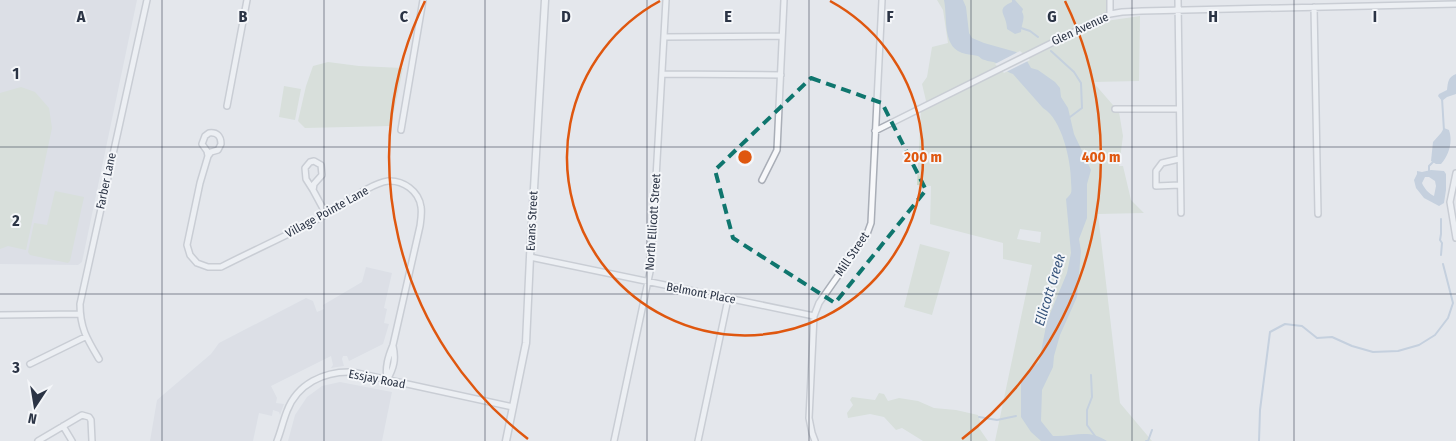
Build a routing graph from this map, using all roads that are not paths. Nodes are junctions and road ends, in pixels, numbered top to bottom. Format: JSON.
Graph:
{"nodes":[{"id":1,"x":146,"y":0,"type":"edge"},
{"id":2,"x":247,"y":0,"type":"edge"},
{"id":3,"x":423,"y":0,"type":"edge"},
{"id":4,"x":544,"y":0,"type":"edge"},
{"id":5,"x":666,"y":0,"type":"edge"},
{"id":6,"x":784,"y":0,"type":"edge"},
{"id":7,"x":882,"y":0,"type":"edge"},
{"id":8,"x":1110,"y":0,"type":"edge"},
{"id":9,"x":1178,"y":0,"type":"edge"},
{"id":10,"x":1383,"y":3,"type":"edge"},
{"id":11,"x":1456,"y":4,"type":"edge"},
{"id":12,"x":1314,"y":7,"type":"junction"},
{"id":13,"x":1178,"y":11,"type":"junction"},
{"id":14,"x":1110,"y":14,"type":"junction"},
{"id":15,"x":782,"y":36,"type":"junction"},
{"id":16,"x":664,"y":37,"type":"junction"},
{"id":17,"x":663,"y":74,"type":"junction"},
{"id":18,"x":781,"y":75,"type":"junction"},
{"id":19,"x":227,"y":106,"type":"dead end"},
{"id":20,"x":1115,"y":109,"type":"dead end"},
{"id":21,"x":1179,"y":109,"type":"junction"},
{"id":22,"x":401,"y":130,"type":"dead end"},
{"id":23,"x":875,"y":131,"type":"junction"},
{"id":24,"x":208,"y":156,"type":"junction"},
{"id":25,"x":1180,"y":159,"type":"junction"},
{"id":26,"x":1456,"y":173,"type":"edge"},
{"id":27,"x":762,"y":180,"type":"dead end"},
{"id":28,"x":1180,"y":185,"type":"junction"},
{"id":29,"x":313,"y":190,"type":"junction"},
{"id":30,"x":1181,"y":213,"type":"dead end"},
{"id":31,"x":326,"y":214,"type":"junction"},
{"id":32,"x":1318,"y":214,"type":"dead end"},
{"id":33,"x":1456,"y":238,"type":"edge"},
{"id":34,"x":530,"y":257,"type":"junction"},
{"id":35,"x":648,"y":283,"type":"junction"},
{"id":36,"x":728,"y":299,"type":"junction"},
{"id":37,"x":80,"y":314,"type":"junction"},
{"id":38,"x":0,"y":316,"type":"edge"},
{"id":39,"x":814,"y":316,"type":"junction"},
{"id":40,"x":85,"y":337,"type":"junction"},
{"id":41,"x":99,"y":359,"type":"dead end"},
{"id":42,"x":30,"y":364,"type":"dead end"},
{"id":43,"x":387,"y":380,"type":"junction"},
{"id":44,"x":513,"y":408,"type":"junction"},
{"id":45,"x":63,"y":426,"type":"junction"},
{"id":46,"x":38,"y":441,"type":"edge"},
{"id":47,"x":72,"y":441,"type":"edge"},
{"id":48,"x":92,"y":441,"type":"edge"},
{"id":49,"x":277,"y":441,"type":"edge"},
{"id":50,"x":506,"y":441,"type":"edge"},
{"id":51,"x":614,"y":441,"type":"edge"},
{"id":52,"x":698,"y":441,"type":"edge"},
{"id":53,"x":815,"y":441,"type":"edge"}],
"edges":[{"from":1,"to":37,"type":"street","name":"Farber Lane"},
{"from":2,"to":19,"type":"street"},
{"from":3,"to":22,"type":"street"},
{"from":4,"to":34,"type":"street","name":"Evans Street"},
{"from":5,"to":16,"type":"street","name":"North Ellicott Street"},
{"from":6,"to":15,"type":"street"},
{"from":7,"to":23,"type":"street","name":"Mill Street"},
{"from":8,"to":14,"type":"street"},
{"from":9,"to":13,"type":"street"},
{"from":10,"to":11,"type":"street","name":"Glen Avenue"},
{"from":10,"to":12,"type":"street","name":"Glen Avenue"},
{"from":12,"to":13,"type":"street","name":"Glen Avenue"},
{"from":12,"to":32,"type":"street"},
{"from":13,"to":14,"type":"street","name":"Glen Avenue"},
{"from":13,"to":21,"type":"street"},
{"from":14,"to":23,"type":"street","name":"Glen Avenue"},
{"from":15,"to":16,"type":"street"},
{"from":15,"to":18,"type":"street"},
{"from":16,"to":17,"type":"street","name":"North Ellicott Street"},
{"from":17,"to":18,"type":"street"},
{"from":17,"to":35,"type":"street","name":"North Ellicott Street"},
{"from":18,"to":27,"type":"street"},
{"from":20,"to":21,"type":"street"},
{"from":21,"to":25,"type":"street"},
{"from":23,"to":39,"type":"street","name":"Mill Street"},
{"from":24,"to":24,"type":"street","name":"Village Pointe Lane"},
{"from":24,"to":31,"type":"street","name":"Village Pointe Lane"},
{"from":25,"to":28,"type":"street"},
{"from":25,"to":28,"type":"street"},
{"from":26,"to":33,"type":"street"},
{"from":28,"to":30,"type":"street"},
{"from":29,"to":29,"type":"street"},
{"from":29,"to":31,"type":"street"},
{"from":31,"to":43,"type":"street","name":"Village Pointe Lane"},
{"from":34,"to":35,"type":"street","name":"Belmont Place"},
{"from":34,"to":44,"type":"street","name":"Evans Street"},
{"from":35,"to":36,"type":"street","name":"Belmont Place"},
{"from":35,"to":51,"type":"street","name":"North Ellicott Street"},
{"from":36,"to":39,"type":"street","name":"Belmont Place"},
{"from":36,"to":52,"type":"street"},
{"from":37,"to":38,"type":"street"},
{"from":37,"to":40,"type":"street","name":"Farber Lane"},
{"from":39,"to":53,"type":"street","name":"Mill Street"},
{"from":40,"to":41,"type":"street","name":"Farber Lane"},
{"from":40,"to":42,"type":"street"},
{"from":43,"to":44,"type":"street","name":"Essjay Road"},
{"from":43,"to":49,"type":"street","name":"Essjay Road"},
{"from":44,"to":50,"type":"street","name":"Evans Street"},
{"from":45,"to":46,"type":"street"},
{"from":45,"to":47,"type":"street"},
{"from":45,"to":48,"type":"street"}]}
